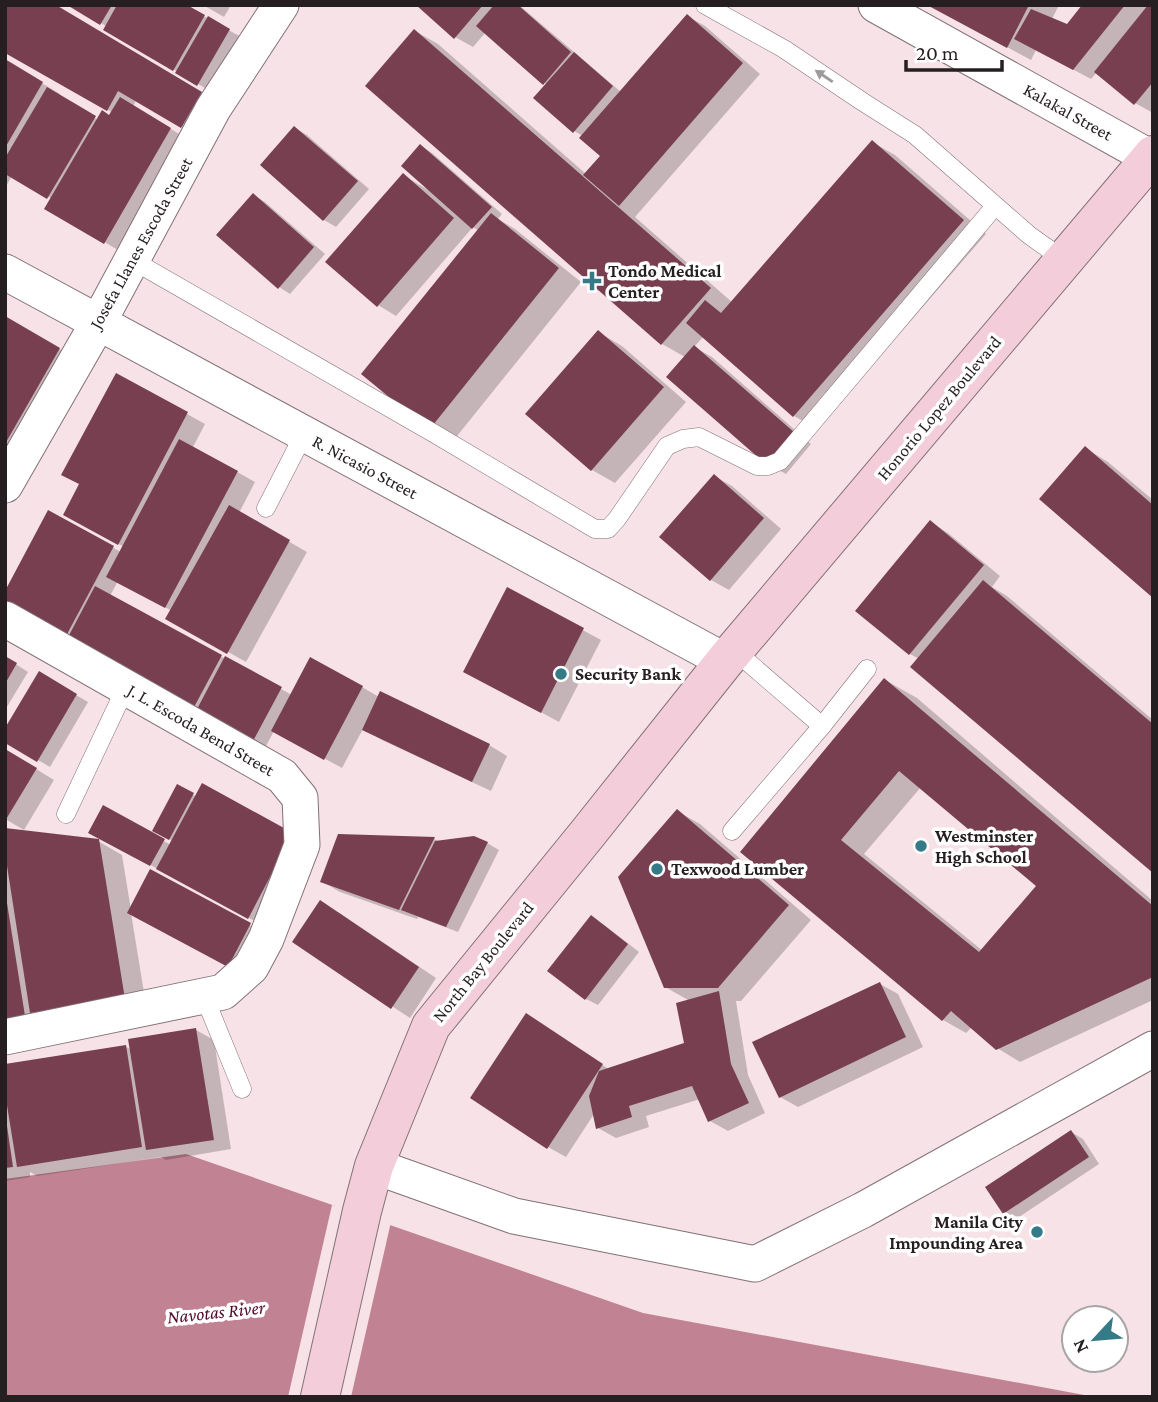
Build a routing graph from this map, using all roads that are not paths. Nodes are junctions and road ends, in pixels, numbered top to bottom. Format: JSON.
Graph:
{"nodes":[{"id":1,"x":281,"y":5,"type":"edge"},
{"id":2,"x":705,"y":5,"type":"edge"},
{"id":3,"x":876,"y":5,"type":"edge"},
{"id":4,"x":1152,"y":157,"type":"edge"},
{"id":5,"x":995,"y":206,"type":"junction"},
{"id":6,"x":132,"y":260,"type":"junction"},
{"id":7,"x":1065,"y":260,"type":"junction"},
{"id":8,"x":5,"y":272,"type":"edge"},
{"id":9,"x":98,"y":323,"type":"junction"},
{"id":10,"x":304,"y":434,"type":"junction"},
{"id":11,"x":5,"y":485,"type":"edge"},
{"id":12,"x":266,"y":508,"type":"dead end"},
{"id":13,"x":5,"y":619,"type":"edge"},
{"id":14,"x":730,"y":656,"type":"junction"},
{"id":15,"x":867,"y":669,"type":"dead end"},
{"id":16,"x":126,"y":687,"type":"junction"},
{"id":17,"x":822,"y":726,"type":"junction"},
{"id":18,"x":66,"y":814,"type":"dead end"},
{"id":19,"x":732,"y":831,"type":"dead end"},
{"id":20,"x":204,"y":996,"type":"junction"},
{"id":21,"x":5,"y":1037,"type":"edge"},
{"id":22,"x":1153,"y":1049,"type":"edge"},
{"id":23,"x":242,"y":1089,"type":"dead end"},
{"id":24,"x":374,"y":1166,"type":"junction"},
{"id":25,"x":320,"y":1397,"type":"edge"}],
"edges":[{"from":1,"to":6,"type":"street","name":"Josefa Llanes Escoda Street"},
{"from":5,"to":2,"type":"lane","one_way":true},
{"from":3,"to":4,"type":"street","name":"Kalakal Street"},
{"from":4,"to":7,"type":"main road","name":"Honorio Lopez Boulevard"},
{"from":5,"to":6,"type":"lane"},
{"from":5,"to":7,"type":"lane"},
{"from":6,"to":9,"type":"street","name":"Josefa Llanes Escoda Street"},
{"from":7,"to":14,"type":"main road","name":"Honorio Lopez Boulevard"},
{"from":8,"to":9,"type":"street","name":"R. Nicasio Street"},
{"from":9,"to":10,"type":"street","name":"R. Nicasio Street"},
{"from":9,"to":11,"type":"street","name":"Josefa Llanes Escoda Street"},
{"from":10,"to":12,"type":"lane"},
{"from":10,"to":14,"type":"street","name":"R. Nicasio Street"},
{"from":13,"to":16,"type":"street","name":"J. L. Escoda Bend Street"},
{"from":14,"to":17,"type":"lane"},
{"from":14,"to":24,"type":"main road","name":"North Bay Boulevard"},
{"from":15,"to":17,"type":"lane"},
{"from":16,"to":18,"type":"lane"},
{"from":16,"to":20,"type":"street","name":"J. L. Escoda Bend Street"},
{"from":17,"to":19,"type":"lane"},
{"from":20,"to":21,"type":"street","name":"J. L. Escoda Bend Street"},
{"from":20,"to":23,"type":"lane"},
{"from":22,"to":24,"type":"street"},
{"from":24,"to":25,"type":"main road","name":"North Bay Boulevard"}]}
